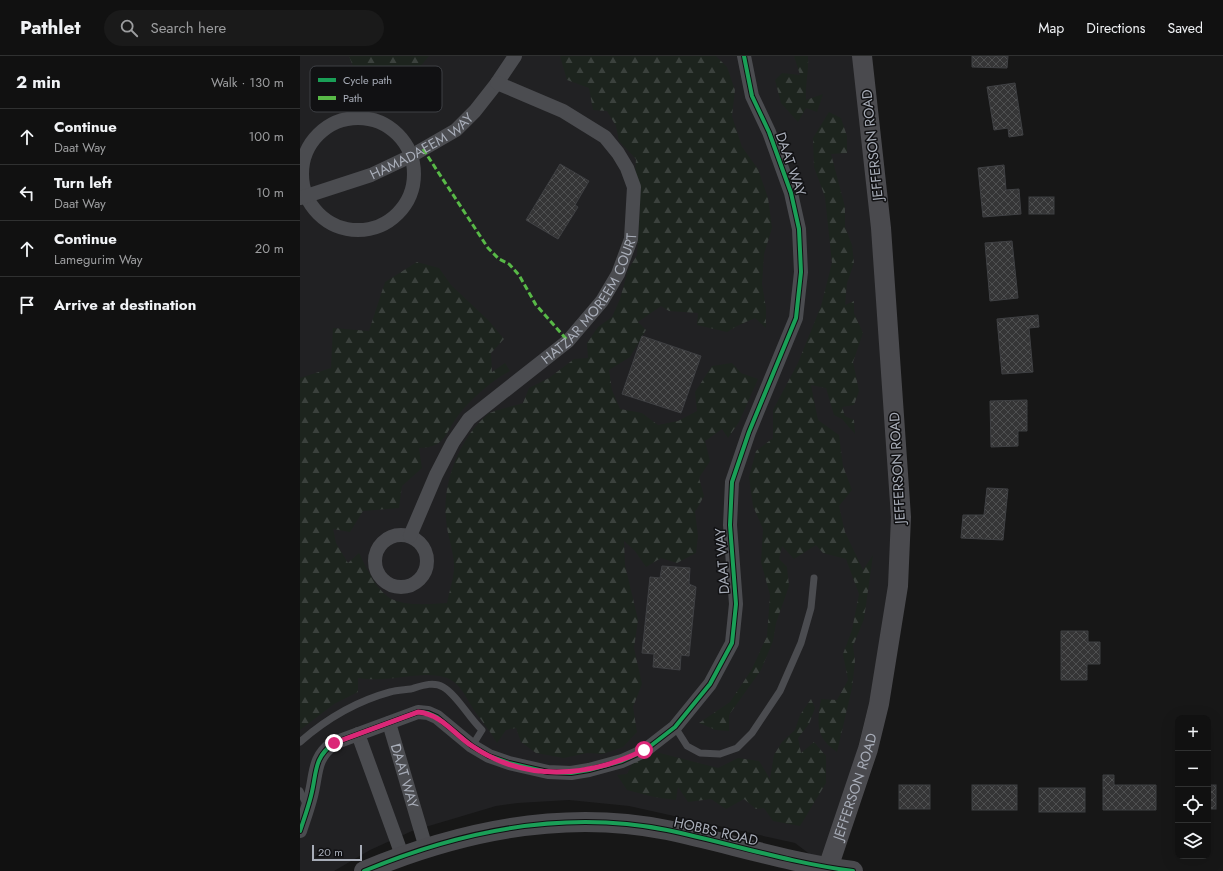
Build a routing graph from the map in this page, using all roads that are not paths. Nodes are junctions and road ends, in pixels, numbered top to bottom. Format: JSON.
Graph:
{"nodes":[{"id":1,"x":515,"y":56,"type":"edge"},
{"id":2,"x":744,"y":56,"type":"edge"},
{"id":3,"x":862,"y":56,"type":"edge"},
{"id":4,"x":497,"y":83,"type":"junction"},
{"id":5,"x":411,"y":156,"type":"junction"},
{"id":6,"x":303,"y":197,"type":"edge"},
{"id":7,"x":410,"y":536,"type":"dead end"},
{"id":8,"x":814,"y":578,"type":"dead end"},
{"id":9,"x":389,"y":723,"type":"junction"},
{"id":10,"x":675,"y":727,"type":"junction"},
{"id":11,"x":358,"y":734,"type":"junction"},
{"id":12,"x":300,"y":742,"type":"edge"},
{"id":13,"x":472,"y":746,"type":"junction"},
{"id":14,"x":300,"y":791,"type":"edge"},
{"id":15,"x":308,"y":807,"type":"junction"},
{"id":16,"x":300,"y":831,"type":"edge"},
{"id":17,"x":426,"y":848,"type":"junction"},
{"id":18,"x":402,"y":855,"type":"junction"},
{"id":19,"x":828,"y":869,"type":"edge"},
{"id":20,"x":364,"y":871,"type":"edge"},
{"id":21,"x":853,"y":871,"type":"edge"}],
"edges":[{"from":1,"to":4,"type":"street","name":"HAMADAEEM WAY"},
{"from":2,"to":10,"type":"street","name":"DAAT WAY"},
{"from":3,"to":19,"type":"street","name":"JEFFERSON ROAD"},
{"from":4,"to":5,"type":"street","name":"HAMADAEEM WAY"},
{"from":4,"to":7,"type":"street","name":"HATZAR MOREEM COURT"},
{"from":5,"to":6,"type":"street","name":"HAMADAEEM WAY"},
{"from":5,"to":6,"type":"street"},
{"from":5,"to":6,"type":"street"},
{"from":8,"to":10,"type":"lane"},
{"from":9,"to":11,"type":"street"},
{"from":9,"to":13,"type":"street","name":"DAAT WAY"},
{"from":9,"to":17,"type":"street","name":"DAAT WAY"},
{"from":10,"to":13,"type":"street","name":"DAAT WAY"},
{"from":11,"to":15,"type":"street"},
{"from":11,"to":18,"type":"street","name":"DAAT WAY"},
{"from":12,"to":13,"type":"lane"},
{"from":14,"to":15,"type":"lane"},
{"from":15,"to":16,"type":"street"},
{"from":17,"to":18,"type":"street","name":"HOBBS ROAD"},
{"from":17,"to":19,"type":"street","name":"HOBBS ROAD"},
{"from":18,"to":20,"type":"street","name":"HOBBS ROAD"},
{"from":19,"to":21,"type":"street","name":"HOBBS ROAD"}]}
